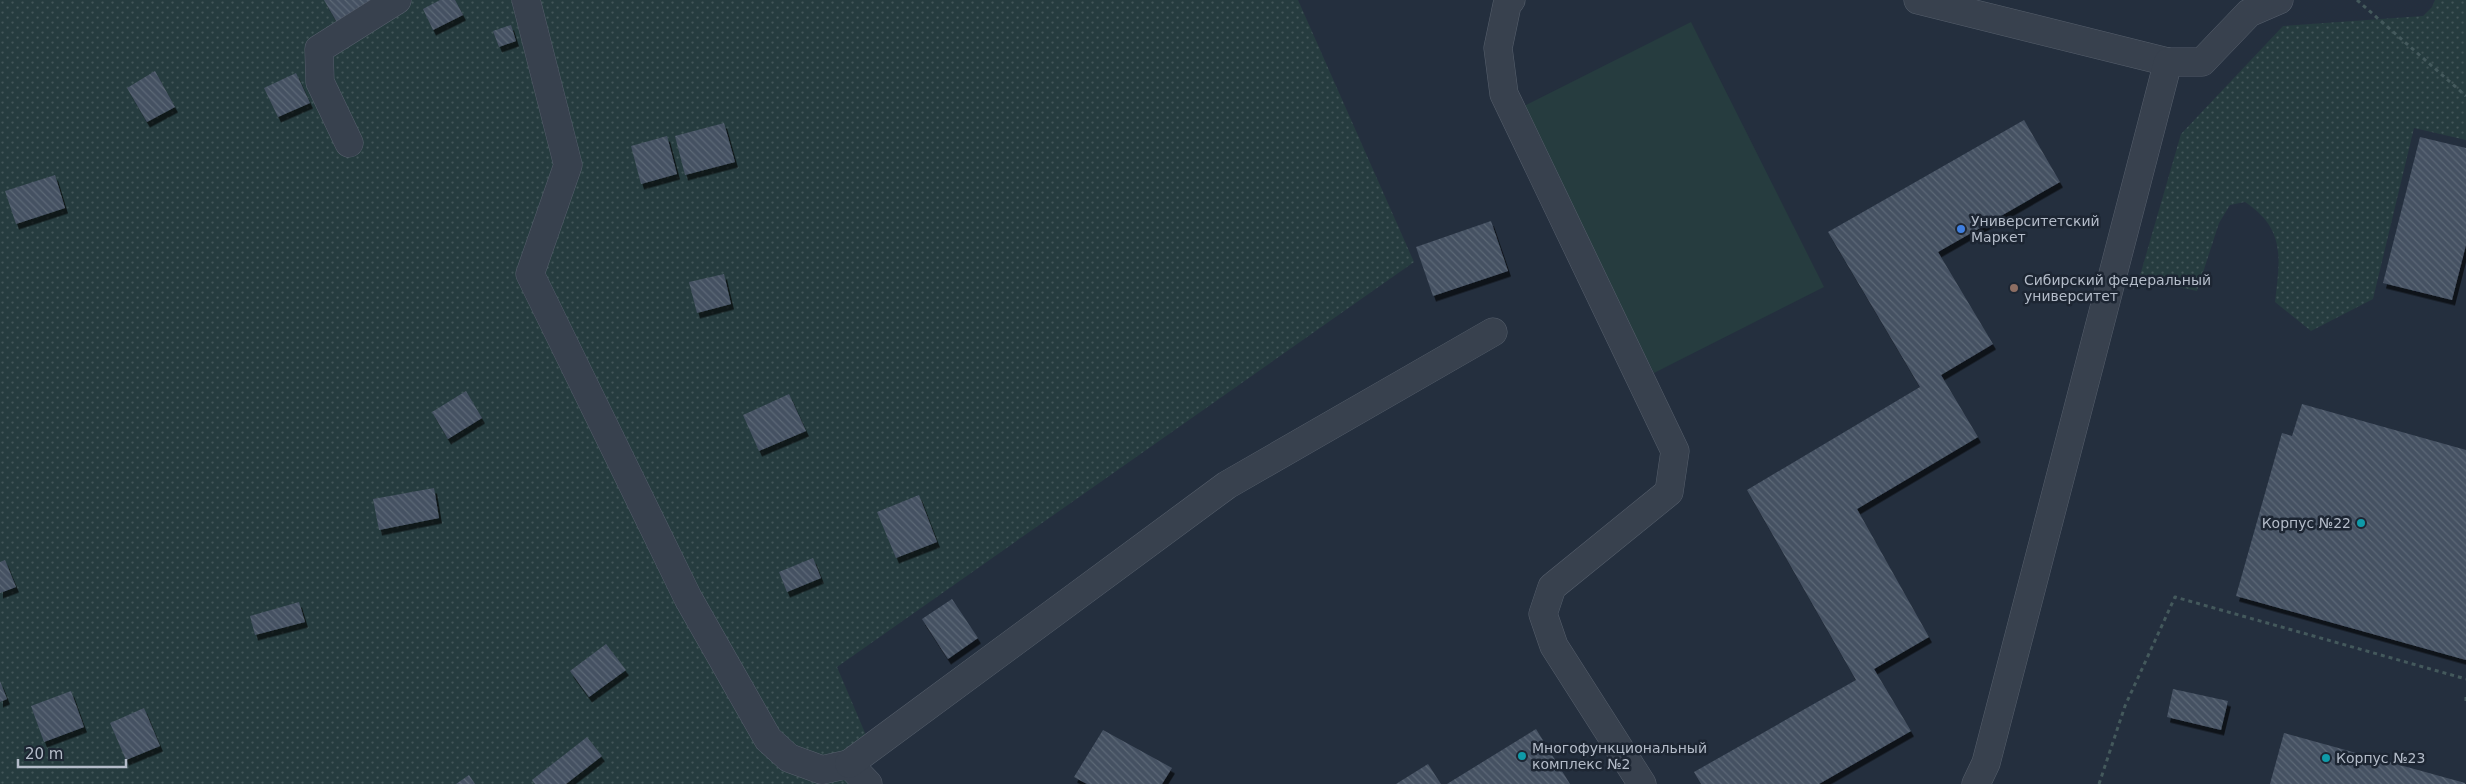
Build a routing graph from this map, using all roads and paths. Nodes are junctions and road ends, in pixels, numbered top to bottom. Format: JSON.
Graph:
{"nodes":[{"id":1,"x":398,"y":0,"type":"edge"},
{"id":2,"x":526,"y":0,"type":"edge"},
{"id":3,"x":1511,"y":0,"type":"edge"},
{"id":4,"x":1918,"y":0,"type":"edge"},
{"id":5,"x":2280,"y":0,"type":"edge"},
{"id":6,"x":2357,"y":0,"type":"edge"},
{"id":7,"x":2168,"y":62,"type":"junction"},
{"id":8,"x":2466,"y":96,"type":"edge"},
{"id":9,"x":349,"y":143,"type":"dead end"},
{"id":10,"x":1493,"y":332,"type":"dead end"},
{"id":11,"x":2466,"y":679,"type":"edge"},
{"id":12,"x":2466,"y":697,"type":"edge"},
{"id":13,"x":2466,"y":701,"type":"edge"},
{"id":14,"x":849,"y":764,"type":"junction"},
{"id":15,"x":868,"y":784,"type":"edge"},
{"id":16,"x":1642,"y":784,"type":"edge"},
{"id":17,"x":1976,"y":784,"type":"edge"},
{"id":18,"x":2098,"y":784,"type":"edge"}],
"edges":[{"from":1,"to":9,"type":"lane"},
{"from":2,"to":14,"type":"lane"},
{"from":3,"to":16,"type":"lane"},
{"from":4,"to":7,"type":"lane"},
{"from":5,"to":7,"type":"lane"},
{"from":6,"to":8,"type":"path"},
{"from":7,"to":17,"type":"lane"},
{"from":10,"to":14,"type":"lane"},
{"from":11,"to":18,"type":"path"},
{"from":12,"to":13,"type":"path"},
{"from":14,"to":15,"type":"lane"}]}
